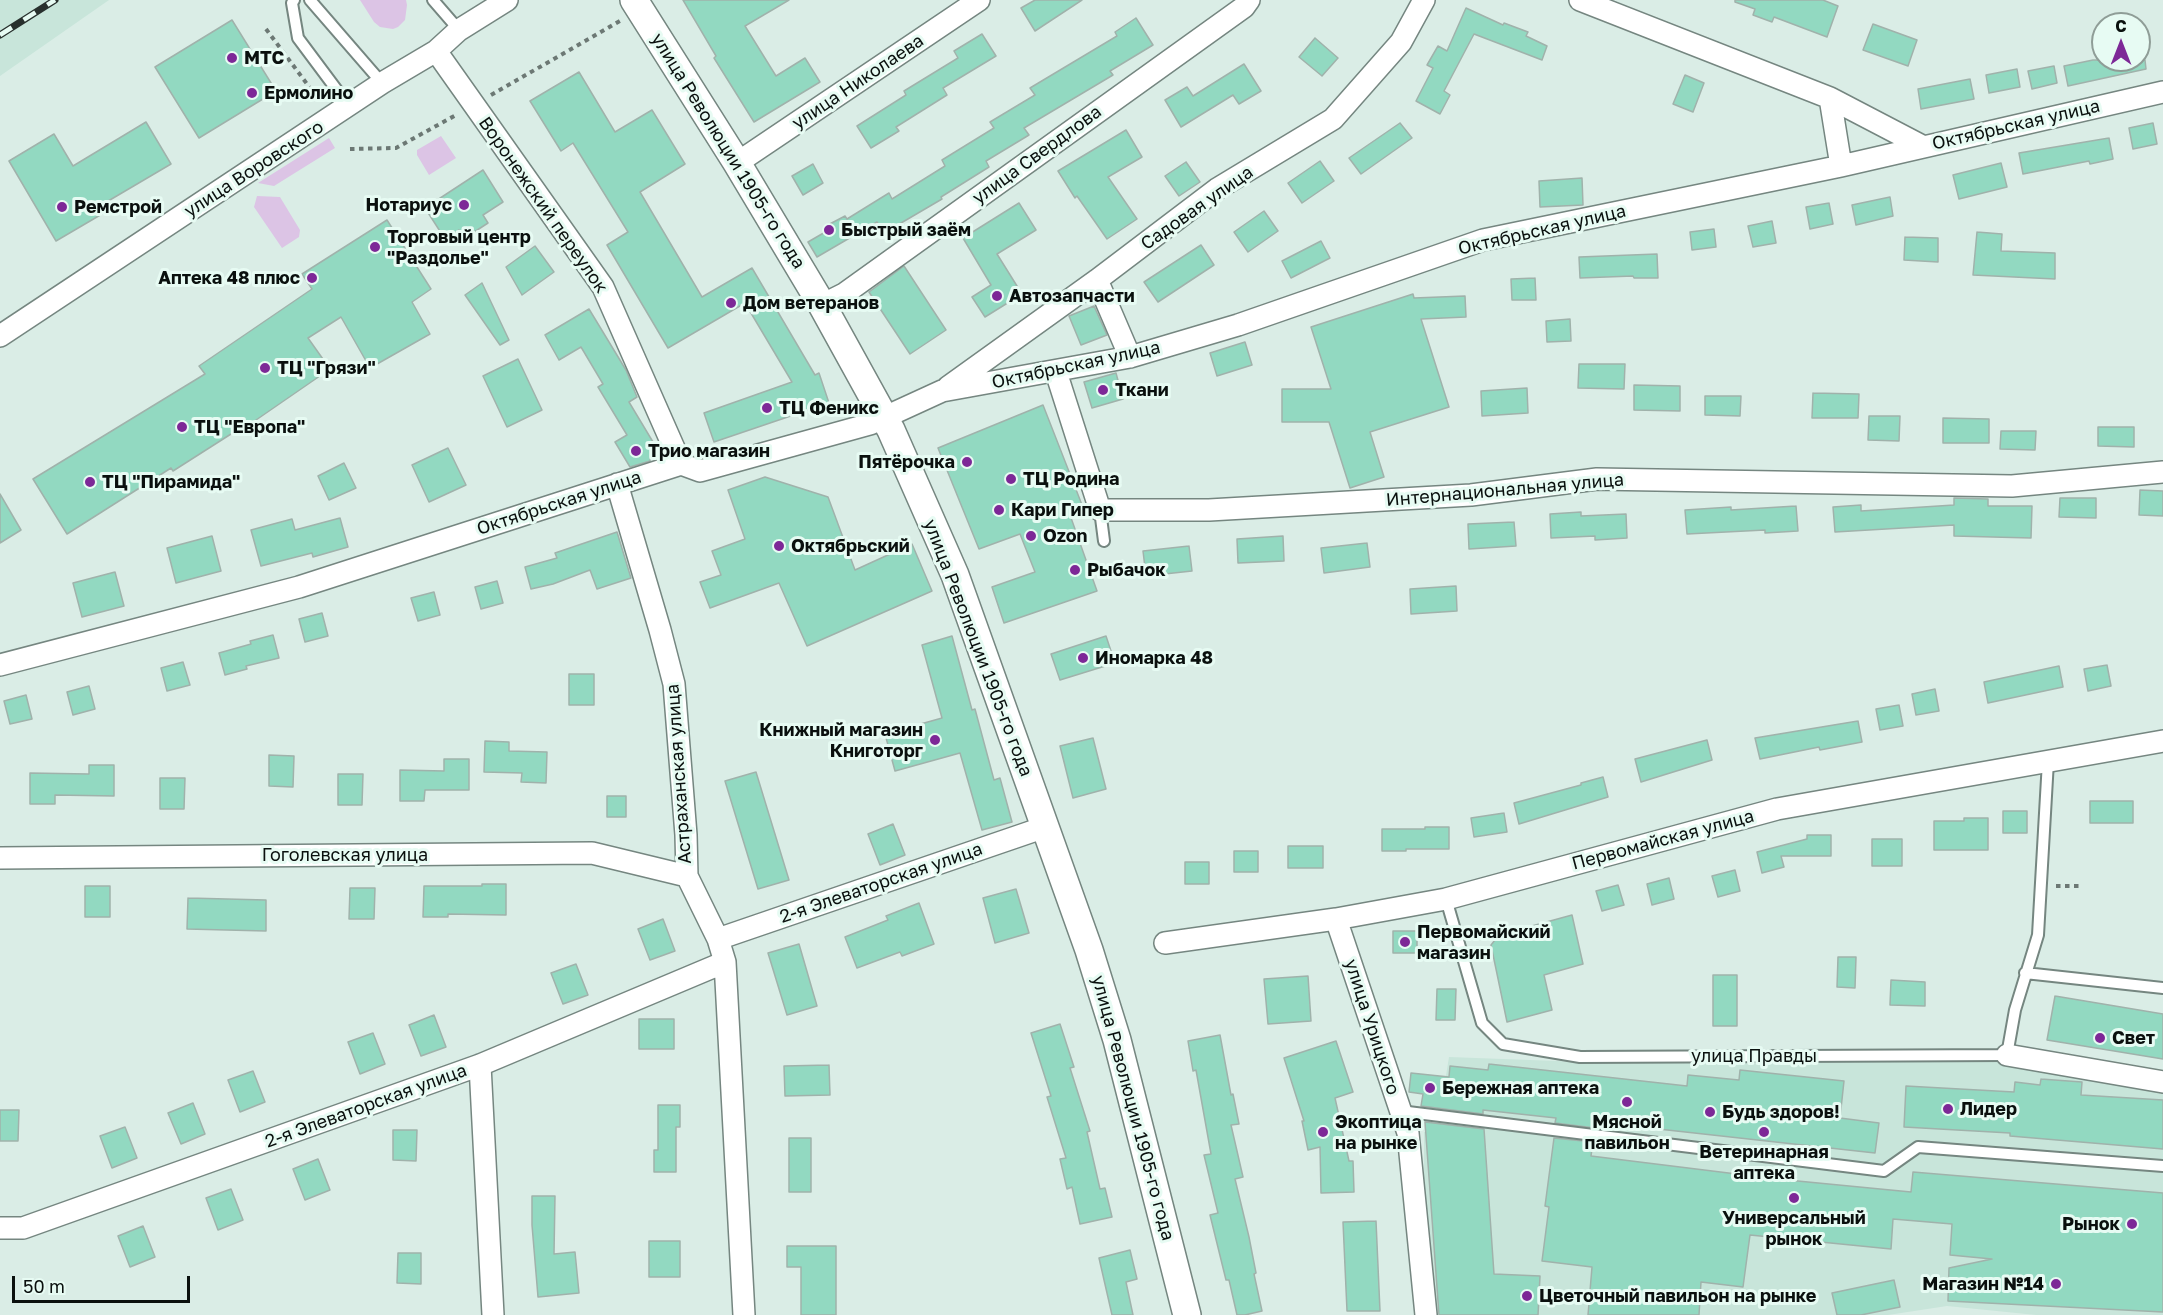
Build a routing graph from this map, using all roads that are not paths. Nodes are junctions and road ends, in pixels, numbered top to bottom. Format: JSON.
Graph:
{"nodes":[{"id":1,"x":294,"y":0,"type":"edge"},
{"id":2,"x":310,"y":0,"type":"edge"},
{"id":3,"x":434,"y":0,"type":"edge"},
{"id":4,"x":507,"y":0,"type":"edge"},
{"id":5,"x":634,"y":0,"type":"edge"},
{"id":6,"x":979,"y":0,"type":"edge"},
{"id":7,"x":1249,"y":0,"type":"edge"},
{"id":8,"x":1424,"y":0,"type":"edge"},
{"id":9,"x":1580,"y":0,"type":"edge"},
{"id":10,"x":459,"y":30,"type":"junction"},
{"id":11,"x":436,"y":51,"type":"junction"},
{"id":12,"x":382,"y":83,"type":"junction"},
{"id":13,"x":2163,"y":92,"type":"edge"},
{"id":14,"x":1830,"y":98,"type":"junction"},
{"id":15,"x":348,"y":105,"type":"junction"},
{"id":16,"x":1922,"y":146,"type":"junction"},
{"id":17,"x":737,"y":163,"type":"junction"},
{"id":18,"x":1841,"y":166,"type":"junction"},
{"id":19,"x":1098,"y":280,"type":"junction"},
{"id":20,"x":822,"y":305,"type":"junction"},
{"id":21,"x":0,"y":336,"type":"edge"},
{"id":22,"x":1130,"y":357,"type":"junction"},
{"id":23,"x":1056,"y":372,"type":"junction"},
{"id":24,"x":942,"y":391,"type":"junction"},
{"id":25,"x":884,"y":417,"type":"junction"},
{"id":26,"x":681,"y":464,"type":"junction"},
{"id":27,"x":2163,"y":472,"type":"edge"},
{"id":28,"x":617,"y":484,"type":"junction"},
{"id":29,"x":1100,"y":510,"type":"junction"},
{"id":30,"x":1104,"y":541,"type":"dead end"},
{"id":31,"x":0,"y":665,"type":"edge"},
{"id":32,"x":2163,"y":741,"type":"edge"},
{"id":33,"x":2048,"y":761,"type":"junction"},
{"id":34,"x":1045,"y":827,"type":"junction"},
{"id":35,"x":0,"y":858,"type":"edge"},
{"id":36,"x":687,"y":876,"type":"junction"},
{"id":37,"x":1446,"y":899,"type":"junction"},
{"id":38,"x":1336,"y":919,"type":"junction"},
{"id":39,"x":718,"y":939,"type":"junction"},
{"id":40,"x":1165,"y":943,"type":"dead end"},
{"id":41,"x":725,"y":963,"type":"junction"},
{"id":42,"x":2025,"y":973,"type":"junction"},
{"id":43,"x":2163,"y":988,"type":"edge"},
{"id":44,"x":2007,"y":1055,"type":"junction"},
{"id":45,"x":480,"y":1065,"type":"junction"},
{"id":46,"x":2163,"y":1082,"type":"edge"},
{"id":47,"x":1400,"y":1111,"type":"junction"},
{"id":48,"x":2163,"y":1166,"type":"edge"},
{"id":49,"x":0,"y":1228,"type":"edge"},
{"id":50,"x":493,"y":1315,"type":"edge"},
{"id":51,"x":744,"y":1315,"type":"edge"},
{"id":52,"x":1187,"y":1315,"type":"edge"},
{"id":53,"x":1426,"y":1315,"type":"edge"}],
"edges":[{"from":1,"to":15,"type":"lane"},
{"from":2,"to":12,"type":"lane"},
{"from":3,"to":10,"type":"lane"},
{"from":4,"to":10,"type":"street","name":"улица Воровского"},
{"from":5,"to":17,"type":"street","name":"улица Революции 1905-го года"},
{"from":6,"to":17,"type":"street","name":"улица Николаева"},
{"from":7,"to":20,"type":"street","name":"улица Свердлова"},
{"from":8,"to":19,"type":"street","name":"Садовая улица"},
{"from":9,"to":14,"type":"street"},
{"from":10,"to":11,"type":"street","name":"улица Воровского"},
{"from":11,"to":12,"type":"street","name":"улица Воровского"},
{"from":11,"to":26,"type":"street","name":"Воронежский переулок"},
{"from":12,"to":15,"type":"street","name":"улица Воровского"},
{"from":13,"to":16,"type":"street","name":"Октябрьская улица"},
{"from":14,"to":16,"type":"street"},
{"from":14,"to":18,"type":"street"},
{"from":15,"to":21,"type":"street","name":"улица Воровского"},
{"from":16,"to":18,"type":"street","name":"Октябрьская улица"},
{"from":17,"to":20,"type":"street","name":"улица Революции 1905-го года"},
{"from":18,"to":22,"type":"street","name":"Октябрьская улица"},
{"from":19,"to":22,"type":"street"},
{"from":19,"to":24,"type":"street","name":"Садовая улица"},
{"from":20,"to":25,"type":"street","name":"улица Революции 1905-го года"},
{"from":22,"to":23,"type":"street","name":"Октябрьская улица"},
{"from":23,"to":24,"type":"street","name":"Октябрьская улица"},
{"from":23,"to":29,"type":"street"},
{"from":24,"to":25,"type":"street","name":"Октябрьская улица"},
{"from":25,"to":26,"type":"street","name":"Октябрьская улица"},
{"from":25,"to":34,"type":"street","name":"улица Революции 1905-го года"},
{"from":26,"to":28,"type":"street","name":"Октябрьская улица"},
{"from":27,"to":29,"type":"street","name":"Интернациональная улица"},
{"from":28,"to":31,"type":"street","name":"Октябрьская улица"},
{"from":28,"to":36,"type":"street","name":"Астраханская улица"},
{"from":29,"to":30,"type":"lane"},
{"from":32,"to":33,"type":"street","name":"Первомайская улица"},
{"from":33,"to":37,"type":"street","name":"Первомайская улица"},
{"from":33,"to":42,"type":"lane"},
{"from":34,"to":39,"type":"street","name":"2-я Элеваторская улица"},
{"from":34,"to":52,"type":"street","name":"улица Революции 1905-го года"},
{"from":35,"to":36,"type":"street","name":"Гоголевская улица"},
{"from":36,"to":39,"type":"street","name":"Астраханская улица"},
{"from":37,"to":38,"type":"street","name":"Первомайская улица"},
{"from":37,"to":44,"type":"lane","name":"улица Правды"},
{"from":38,"to":40,"type":"street","name":"Первомайская улица"},
{"from":38,"to":47,"type":"street","name":"улица Урицкого"},
{"from":39,"to":41,"type":"street","name":"Астраханская улица"},
{"from":41,"to":45,"type":"street","name":"2-я Элеваторская улица"},
{"from":41,"to":51,"type":"street","name":"Астраханская улица"},
{"from":42,"to":43,"type":"lane"},
{"from":42,"to":44,"type":"lane"},
{"from":44,"to":46,"type":"street","name":"улица Правды"},
{"from":45,"to":49,"type":"street","name":"2-я Элеваторская улица"},
{"from":45,"to":50,"type":"street"},
{"from":47,"to":48,"type":"lane"},
{"from":47,"to":53,"type":"street","name":"улица Урицкого"}]}
